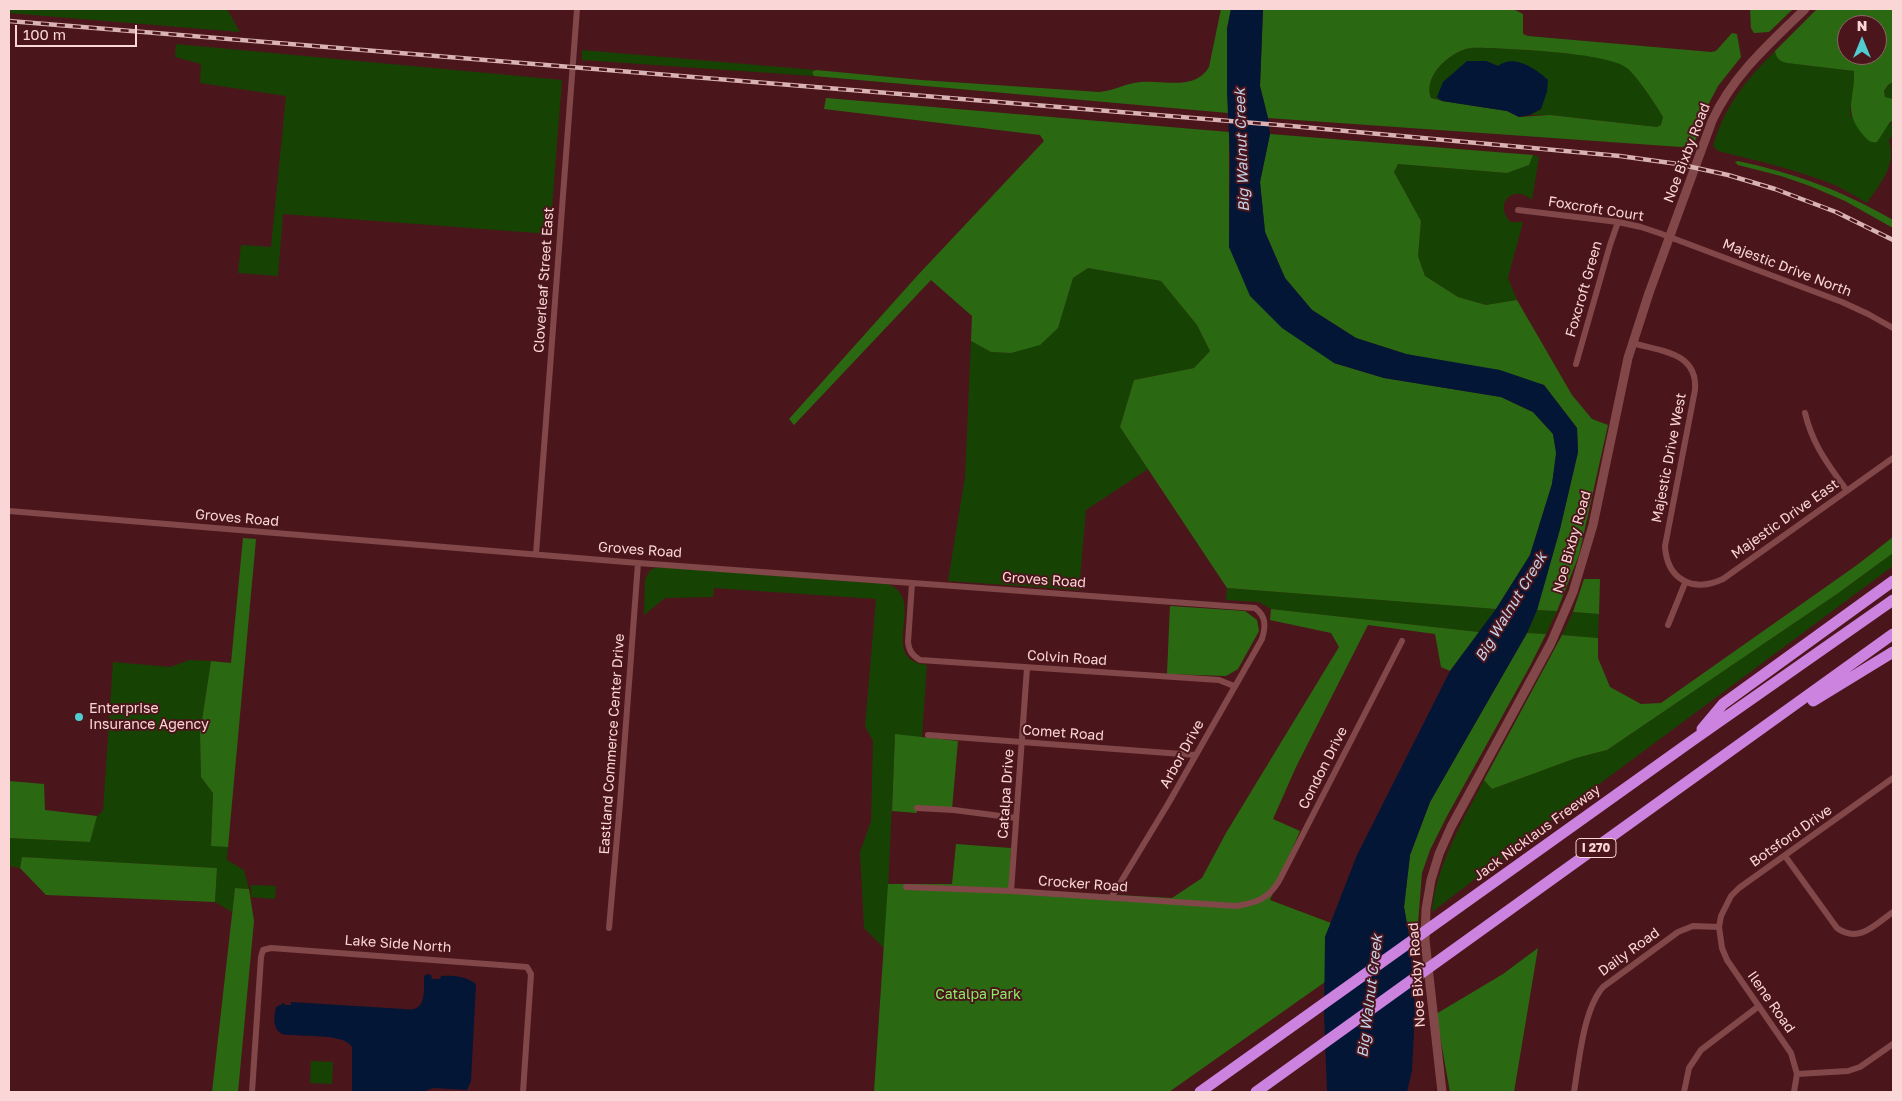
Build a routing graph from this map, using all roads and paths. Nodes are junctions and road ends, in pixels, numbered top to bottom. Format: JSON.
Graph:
{"nodes":[{"id":1,"x":576,"y":9,"type":"edge"},
{"id":2,"x":1806,"y":9,"type":"edge"},
{"id":3,"x":1518,"y":210,"type":"dead end"},
{"id":4,"x":1618,"y":222,"type":"junction"},
{"id":5,"x":1670,"y":237,"type":"junction"},
{"id":6,"x":1893,"y":328,"type":"edge"},
{"id":7,"x":1632,"y":344,"type":"junction"},
{"id":8,"x":1576,"y":364,"type":"dead end"},
{"id":9,"x":1805,"y":413,"type":"dead end"},
{"id":10,"x":1893,"y":458,"type":"edge"},
{"id":11,"x":1847,"y":491,"type":"junction"},
{"id":12,"x":9,"y":511,"type":"edge"},
{"id":13,"x":536,"y":554,"type":"junction"},
{"id":14,"x":638,"y":563,"type":"junction"},
{"id":15,"x":1893,"y":581,"type":"edge"},
{"id":16,"x":1685,"y":582,"type":"junction"},
{"id":17,"x":912,"y":583,"type":"junction"},
{"id":18,"x":1893,"y":600,"type":"edge"},
{"id":19,"x":1265,"y":619,"type":"joint"},
{"id":20,"x":1668,"y":625,"type":"dead end"},
{"id":21,"x":1893,"y":634,"type":"edge"},
{"id":22,"x":1402,"y":641,"type":"dead end"},
{"id":23,"x":1893,"y":652,"type":"edge"},
{"id":24,"x":1027,"y":668,"type":"junction"},
{"id":25,"x":1234,"y":686,"type":"junction"},
{"id":26,"x":928,"y":735,"type":"dead end"},
{"id":27,"x":1693,"y":740,"type":"junction"},
{"id":28,"x":1022,"y":742,"type":"junction"},
{"id":29,"x":1737,"y":748,"type":"junction"},
{"id":30,"x":1195,"y":755,"type":"junction"},
{"id":31,"x":1893,"y":778,"type":"edge"},
{"id":32,"x":917,"y":808,"type":"dead end"},
{"id":33,"x":1016,"y":818,"type":"junction"},
{"id":34,"x":1785,"y":856,"type":"junction"},
{"id":35,"x":906,"y":887,"type":"dead end"},
{"id":36,"x":1011,"y":891,"type":"junction"},
{"id":37,"x":1111,"y":898,"type":"junction"},
{"id":38,"x":1259,"y":902,"type":"joint"},
{"id":39,"x":1893,"y":912,"type":"edge"},
{"id":40,"x":1719,"y":927,"type":"junction"},
{"id":41,"x":609,"y":928,"type":"dead end"},
{"id":42,"x":1759,"y":1006,"type":"junction"},
{"id":43,"x":1893,"y":1044,"type":"edge"},
{"id":44,"x":1797,"y":1074,"type":"junction"},
{"id":45,"x":252,"y":1092,"type":"edge"},
{"id":46,"x":523,"y":1092,"type":"edge"},
{"id":47,"x":1200,"y":1092,"type":"edge"},
{"id":48,"x":1256,"y":1092,"type":"edge"},
{"id":49,"x":1442,"y":1092,"type":"edge"},
{"id":50,"x":1574,"y":1092,"type":"edge"},
{"id":51,"x":1684,"y":1092,"type":"edge"},
{"id":52,"x":1794,"y":1092,"type":"edge"}],
"edges":[{"from":1,"to":13,"type":"street","name":"Cloverleaf Street East"},
{"from":2,"to":5,"type":"street","name":"Noe Bixby Road"},
{"from":3,"to":4,"type":"street","name":"Foxcroft Court"},
{"from":4,"to":5,"type":"street","name":"Foxcroft Court"},
{"from":4,"to":8,"type":"street","name":"Foxcroft Green"},
{"from":5,"to":6,"type":"street","name":"Majestic Drive North"},
{"from":5,"to":7,"type":"street","name":"Noe Bixby Road"},
{"from":7,"to":16,"type":"street","name":"Majestic Drive West"},
{"from":7,"to":49,"type":"street","name":"Noe Bixby Road"},
{"from":9,"to":11,"type":"street"},
{"from":10,"to":11,"type":"street","name":"Majestic Drive East"},
{"from":11,"to":16,"type":"street","name":"Majestic Drive East"},
{"from":12,"to":13,"type":"street","name":"Groves Road"},
{"from":13,"to":14,"type":"street","name":"Groves Road"},
{"from":14,"to":17,"type":"street","name":"Groves Road"},
{"from":14,"to":41,"type":"street","name":"Eastland Commerce Center Drive"},
{"from":15,"to":27,"type":"highway"},
{"from":16,"to":20,"type":"street"},
{"from":17,"to":19,"type":"street","name":"Groves Road"},
{"from":17,"to":24,"type":"street","name":"Colvin Road"},
{"from":18,"to":27,"type":"highway","name":"Jack Nicklaus Freeway","number":"I 270"},
{"from":19,"to":25,"type":"street","name":"Arbor Drive"},
{"from":21,"to":29,"type":"highway","number":"I 270"},
{"from":22,"to":38,"type":"street","name":"Condon Drive"},
{"from":23,"to":29,"type":"highway"},
{"from":24,"to":25,"type":"street","name":"Colvin Road"},
{"from":24,"to":28,"type":"street","name":"Catalpa Drive"},
{"from":25,"to":30,"type":"street","name":"Arbor Drive"},
{"from":26,"to":28,"type":"street","name":"Comet Road"},
{"from":27,"to":47,"type":"highway","name":"Jack Nicklaus Freeway","number":"I 270"},
{"from":28,"to":30,"type":"street","name":"Comet Road"},
{"from":28,"to":33,"type":"street","name":"Catalpa Drive"},
{"from":29,"to":48,"type":"highway","number":"I 270"},
{"from":30,"to":37,"type":"street","name":"Arbor Drive"},
{"from":31,"to":34,"type":"street","name":"Botsford Drive"},
{"from":32,"to":33,"type":"street"},
{"from":33,"to":36,"type":"street","name":"Catalpa Drive"},
{"from":34,"to":39,"type":"street"},
{"from":34,"to":40,"type":"street","name":"Botsford Drive"},
{"from":35,"to":36,"type":"street","name":"Crocker Road"},
{"from":36,"to":37,"type":"street","name":"Crocker Road"},
{"from":37,"to":38,"type":"street","name":"Crocker Road"},
{"from":40,"to":42,"type":"street","name":"Ilene Road"},
{"from":40,"to":50,"type":"street","name":"Daily Road"},
{"from":42,"to":44,"type":"street","name":"Ilene Road"},
{"from":42,"to":51,"type":"street"},
{"from":43,"to":44,"type":"street"},
{"from":44,"to":52,"type":"street","name":"Ilene Road"},
{"from":45,"to":46,"type":"street","name":"Lake Side North"}]}
